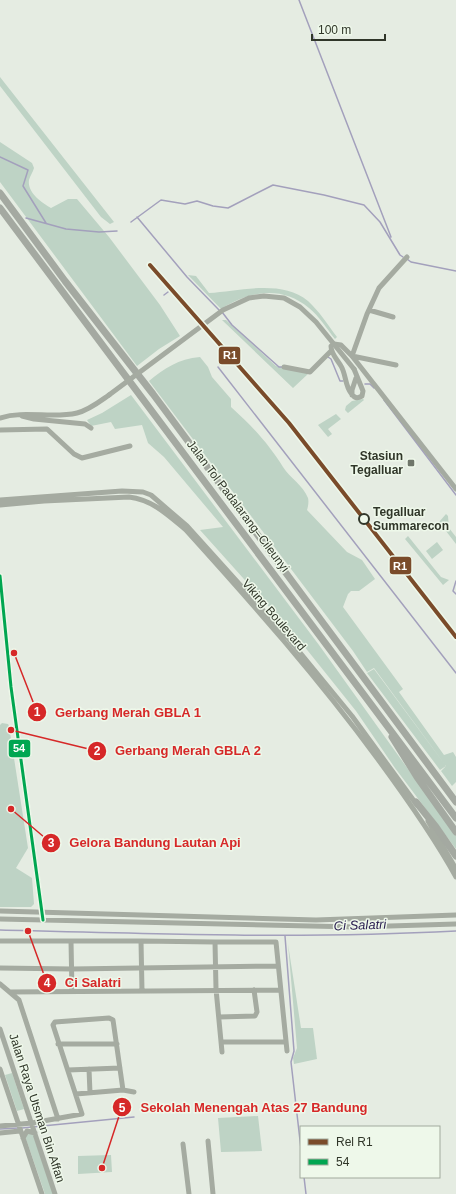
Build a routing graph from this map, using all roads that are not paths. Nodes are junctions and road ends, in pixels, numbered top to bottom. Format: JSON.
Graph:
{"nodes":[{"id":1,"x":0,"y":193,"type":"edge"},
{"id":2,"x":0,"y":208,"type":"edge"},
{"id":3,"x":407,"y":257,"type":"dead end"},
{"id":4,"x":369,"y":310,"type":"junction"},
{"id":5,"x":393,"y":318,"type":"dead end"},
{"id":6,"x":331,"y":351,"type":"junction"},
{"id":7,"x":352,"y":356,"type":"junction"},
{"id":8,"x":396,"y":365,"type":"dead end"},
{"id":9,"x":284,"y":367,"type":"dead end"},
{"id":10,"x":355,"y":371,"type":"junction"},
{"id":11,"x":350,"y":387,"type":"junction"},
{"id":12,"x":362,"y":388,"type":"junction"},
{"id":13,"x":19,"y":414,"type":"junction"},
{"id":14,"x":0,"y":418,"type":"edge"},
{"id":15,"x":91,"y":428,"type":"dead end"},
{"id":16,"x":0,"y":430,"type":"edge"},
{"id":17,"x":130,"y":446,"type":"dead end"},
{"id":18,"x":456,"y":489,"type":"edge"},
{"id":19,"x":0,"y":500,"type":"edge"},
{"id":20,"x":0,"y":505,"type":"edge"},
{"id":21,"x":0,"y":576,"type":"edge"},
{"id":22,"x":387,"y":708,"type":"junction"},
{"id":23,"x":379,"y":714,"type":"junction"},
{"id":24,"x":416,"y":802,"type":"junction"},
{"id":25,"x":456,"y":802,"type":"edge"},
{"id":26,"x":456,"y":818,"type":"edge"},
{"id":27,"x":456,"y":832,"type":"edge"},
{"id":28,"x":456,"y":856,"type":"edge"},
{"id":29,"x":456,"y":869,"type":"edge"},
{"id":30,"x":456,"y":877,"type":"edge"},
{"id":31,"x":0,"y":911,"type":"edge"},
{"id":32,"x":43,"y":912,"type":"junction"},
{"id":33,"x":456,"y":916,"type":"edge"},
{"id":34,"x":0,"y":919,"type":"edge"},
{"id":35,"x":44,"y":920,"type":"junction"},
{"id":36,"x":456,"y":924,"type":"edge"},
{"id":37,"x":141,"y":940,"type":"junction"},
{"id":38,"x":0,"y":941,"type":"edge"},
{"id":39,"x":70,"y":942,"type":"junction"},
{"id":40,"x":216,"y":942,"type":"junction"},
{"id":41,"x":278,"y":966,"type":"junction"},
{"id":42,"x":142,"y":967,"type":"junction"},
{"id":43,"x":216,"y":967,"type":"junction"},
{"id":44,"x":0,"y":968,"type":"edge"},
{"id":45,"x":72,"y":969,"type":"junction"},
{"id":46,"x":0,"y":984,"type":"edge"},
{"id":47,"x":254,"y":990,"type":"junction"},
{"id":48,"x":279,"y":990,"type":"junction"},
{"id":49,"x":22,"y":991,"type":"junction"},
{"id":50,"x":142,"y":991,"type":"junction"},
{"id":51,"x":217,"y":991,"type":"junction"},
{"id":52,"x":10,"y":992,"type":"junction"},
{"id":53,"x":72,"y":992,"type":"junction"},
{"id":54,"x":21,"y":1003,"type":"junction"},
{"id":55,"x":219,"y":1017,"type":"junction"},
{"id":56,"x":0,"y":1029,"type":"edge"},
{"id":57,"x":221,"y":1042,"type":"junction"},
{"id":58,"x":286,"y":1042,"type":"junction"},
{"id":59,"x":58,"y":1044,"type":"junction"},
{"id":60,"x":117,"y":1044,"type":"junction"},
{"id":61,"x":287,"y":1051,"type":"dead end"},
{"id":62,"x":222,"y":1052,"type":"dead end"},
{"id":63,"x":120,"y":1068,"type":"junction"},
{"id":64,"x":0,"y":1069,"type":"edge"},
{"id":65,"x":89,"y":1069,"type":"junction"},
{"id":66,"x":68,"y":1070,"type":"junction"},
{"id":67,"x":123,"y":1090,"type":"junction"},
{"id":68,"x":134,"y":1092,"type":"dead end"},
{"id":69,"x":90,"y":1093,"type":"junction"},
{"id":70,"x":76,"y":1094,"type":"junction"},
{"id":71,"x":58,"y":1119,"type":"junction"},
{"id":72,"x":0,"y":1126,"type":"edge"},
{"id":73,"x":20,"y":1128,"type":"junction"},
{"id":74,"x":34,"y":1128,"type":"junction"},
{"id":75,"x":0,"y":1133,"type":"edge"},
{"id":76,"x":23,"y":1138,"type":"junction"},
{"id":77,"x":208,"y":1140,"type":"dead end"},
{"id":78,"x":183,"y":1144,"type":"dead end"},
{"id":79,"x":42,"y":1194,"type":"edge"},
{"id":80,"x":55,"y":1194,"type":"edge"},
{"id":81,"x":189,"y":1194,"type":"edge"},
{"id":82,"x":213,"y":1194,"type":"edge"}],
"edges":[{"from":1,"to":22,"type":"highway","name":"Jalan Tol Padalarang–Cileunyi"},
{"from":2,"to":23,"type":"highway","name":"Jalan Tol Padalarang–Cileunyi"},
{"from":3,"to":4,"type":"street"},
{"from":4,"to":5,"type":"street"},
{"from":4,"to":7,"type":"street"},
{"from":6,"to":7,"type":"street"},
{"from":6,"to":9,"type":"street"},
{"from":6,"to":11,"type":"street"},
{"from":7,"to":8,"type":"street"},
{"from":7,"to":18,"type":"street"},
{"from":10,"to":11,"type":"street"},
{"from":10,"to":12,"type":"street"},
{"from":10,"to":13,"type":"street","bridge":true},
{"from":11,"to":12,"type":"street"},
{"from":11,"to":12,"type":"street"},
{"from":13,"to":14,"type":"street"},
{"from":13,"to":15,"type":"street"},
{"from":16,"to":17,"type":"street"},
{"from":19,"to":24,"type":"street","name":"Viking Boulevard"},
{"from":20,"to":30,"type":"street","name":"Viking Boulevard"},
{"from":21,"to":32,"type":"street"},
{"from":22,"to":23,"type":"highway"},
{"from":22,"to":25,"type":"highway","name":"Jalan Tol Padalarang–Cileunyi"},
{"from":23,"to":26,"type":"highway","name":"Jalan Tol Padalarang–Cileunyi"},
{"from":23,"to":27,"type":"highway"},
{"from":24,"to":28,"type":"highway"},
{"from":24,"to":29,"type":"street","name":"Viking Boulevard"},
{"from":31,"to":32,"type":"street"},
{"from":32,"to":33,"type":"street"},
{"from":32,"to":35,"type":"street"},
{"from":34,"to":35,"type":"street"},
{"from":35,"to":36,"type":"street"},
{"from":37,"to":39,"type":"street"},
{"from":37,"to":40,"type":"street"},
{"from":37,"to":42,"type":"street"},
{"from":38,"to":39,"type":"street"},
{"from":39,"to":45,"type":"street"},
{"from":40,"to":41,"type":"street"},
{"from":40,"to":43,"type":"street"},
{"from":41,"to":43,"type":"street"},
{"from":41,"to":48,"type":"street"},
{"from":42,"to":43,"type":"street"},
{"from":42,"to":45,"type":"street"},
{"from":42,"to":50,"type":"street"},
{"from":43,"to":51,"type":"street"},
{"from":44,"to":45,"type":"street"},
{"from":45,"to":53,"type":"street"},
{"from":46,"to":52,"type":"street"},
{"from":47,"to":48,"type":"street"},
{"from":47,"to":51,"type":"street"},
{"from":47,"to":55,"type":"street"},
{"from":48,"to":58,"type":"street"},
{"from":49,"to":52,"type":"street"},
{"from":49,"to":53,"type":"street"},
{"from":49,"to":54,"type":"street"},
{"from":50,"to":51,"type":"street"},
{"from":50,"to":53,"type":"street"},
{"from":51,"to":55,"type":"street"},
{"from":52,"to":54,"type":"street"},
{"from":54,"to":71,"type":"street"},
{"from":55,"to":57,"type":"street"},
{"from":56,"to":74,"type":"street","name":"Jalan Raya Utsman Bin Affan"},
{"from":57,"to":58,"type":"street"},
{"from":57,"to":62,"type":"street"},
{"from":58,"to":61,"type":"street"},
{"from":59,"to":60,"type":"street"},
{"from":59,"to":60,"type":"street"},
{"from":59,"to":66,"type":"street"},
{"from":60,"to":63,"type":"street"},
{"from":63,"to":65,"type":"street"},
{"from":63,"to":67,"type":"street"},
{"from":64,"to":73,"type":"street","name":"Jalan Raya Utsman Bin Affan"},
{"from":65,"to":66,"type":"street"},
{"from":65,"to":69,"type":"street"},
{"from":66,"to":70,"type":"street"},
{"from":67,"to":68,"type":"street"},
{"from":67,"to":69,"type":"street"},
{"from":69,"to":70,"type":"street"},
{"from":70,"to":71,"type":"street"},
{"from":71,"to":74,"type":"street"},
{"from":72,"to":73,"type":"street"},
{"from":73,"to":74,"type":"street"},
{"from":73,"to":75,"type":"street"},
{"from":73,"to":76,"type":"street","name":"Jalan Raya Utsman Bin Affan"},
{"from":74,"to":76,"type":"street"},
{"from":74,"to":80,"type":"street","name":"Jalan Raya Utsman Bin Affan"},
{"from":76,"to":79,"type":"street","name":"Jalan Raya Utsman Bin Affan"},
{"from":77,"to":82,"type":"street"},
{"from":78,"to":81,"type":"street"}]}
